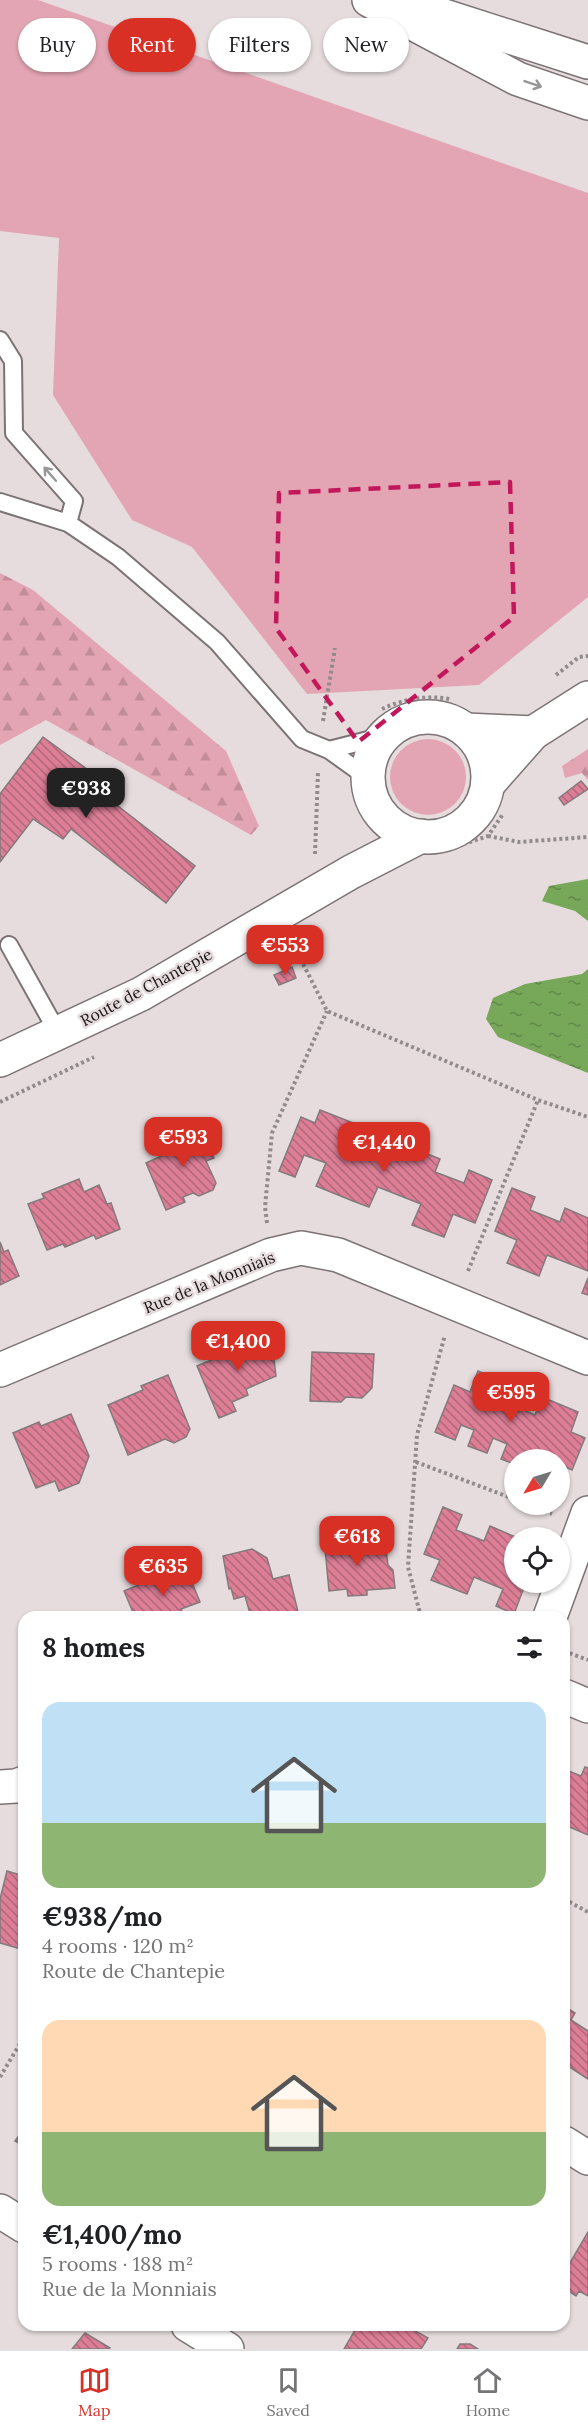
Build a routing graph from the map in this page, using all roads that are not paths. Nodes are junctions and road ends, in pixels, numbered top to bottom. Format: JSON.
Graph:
{"nodes":[{"id":1,"x":369,"y":0,"type":"edge"},
{"id":2,"x":394,"y":0,"type":"edge"},
{"id":3,"x":588,"y":62,"type":"edge"},
{"id":4,"x":588,"y":103,"type":"edge"},
{"id":5,"x":0,"y":340,"type":"edge"},
{"id":6,"x":0,"y":502,"type":"edge"},
{"id":7,"x":68,"y":523,"type":"junction"},
{"id":8,"x":588,"y":698,"type":"edge"},
{"id":9,"x":462,"y":716,"type":"junction"},
{"id":10,"x":378,"y":725,"type":"junction"},
{"id":11,"x":533,"y":733,"type":"junction"},
{"id":12,"x":324,"y":748,"type":"junction"},
{"id":13,"x":370,"y":787,"type":"junction"},
{"id":14,"x":498,"y":794,"type":"junction"},
{"id":15,"x":435,"y":843,"type":"junction"},
{"id":16,"x":351,"y":872,"type":"junction"},
{"id":17,"x":9,"y":945,"type":"dead end"},
{"id":18,"x":58,"y":1032,"type":"junction"},
{"id":19,"x":0,"y":1060,"type":"edge"},
{"id":20,"x":588,"y":1358,"type":"edge"},
{"id":21,"x":0,"y":1370,"type":"edge"},
{"id":22,"x":588,"y":1514,"type":"edge"},
{"id":23,"x":552,"y":1611,"type":"edge"},
{"id":24,"x":570,"y":1698,"type":"edge"},
{"id":25,"x":588,"y":1706,"type":"edge"},
{"id":26,"x":18,"y":1785,"type":"edge"},
{"id":27,"x":0,"y":1787,"type":"edge"},
{"id":28,"x":570,"y":2147,"type":"edge"},
{"id":29,"x":588,"y":2158,"type":"edge"},
{"id":30,"x":0,"y":2211,"type":"edge"},
{"id":31,"x":18,"y":2222,"type":"edge"},
{"id":32,"x":198,"y":2331,"type":"edge"},
{"id":33,"x":227,"y":2349,"type":"edge"}],
"edges":[{"from":1,"to":4,"type":"main road","one_way":true},
{"from":2,"to":3,"type":"main road"},
{"from":7,"to":5,"type":"lane","one_way":true},
{"from":6,"to":7,"type":"lane"},
{"from":7,"to":12,"type":"lane"},
{"from":8,"to":11,"type":"main road"},
{"from":9,"to":10,"type":"main road"},
{"from":9,"to":11,"type":"main road"},
{"from":9,"to":14,"type":"main road"},
{"from":10,"to":12,"type":"lane"},
{"from":10,"to":13,"type":"main road"},
{"from":11,"to":14,"type":"main road"},
{"from":12,"to":13,"type":"lane"},
{"from":13,"to":15,"type":"main road"},
{"from":13,"to":16,"type":"main road"},
{"from":14,"to":15,"type":"main road"},
{"from":15,"to":16,"type":"main road","name":"Route de Chantepie"},
{"from":16,"to":18,"type":"main road","name":"Route de Chantepie"},
{"from":17,"to":18,"type":"lane"},
{"from":18,"to":19,"type":"main road","name":"Route de Chantepie"},
{"from":20,"to":21,"type":"main road","name":"Rue de la Monniais"},
{"from":22,"to":23,"type":"main road"},
{"from":24,"to":25,"type":"main road"},
{"from":26,"to":27,"type":"main road"},
{"from":28,"to":29,"type":"main road"},
{"from":30,"to":31,"type":"main road"},
{"from":32,"to":33,"type":"main road"}]}
